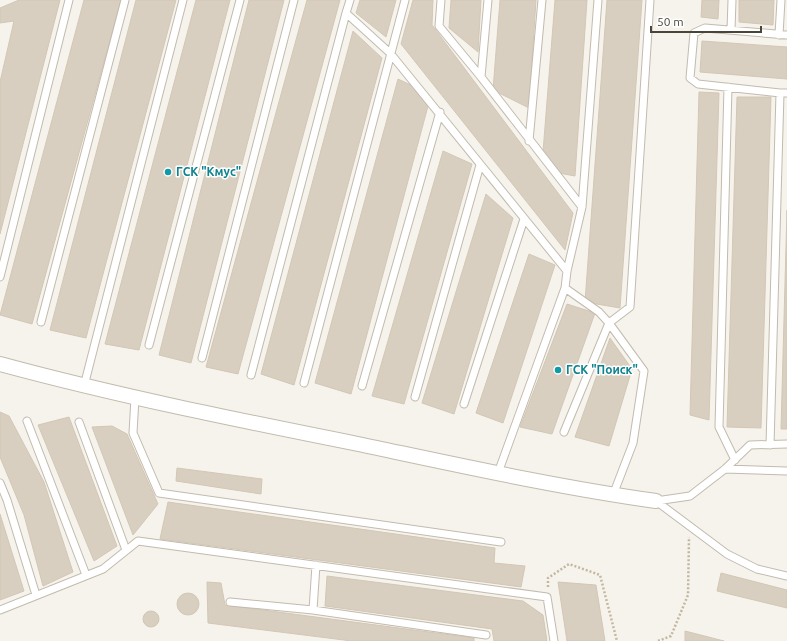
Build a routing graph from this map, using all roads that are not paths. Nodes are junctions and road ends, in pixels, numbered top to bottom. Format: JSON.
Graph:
{"nodes":[{"id":1,"x":68,"y":0,"type":"edge"},
{"id":2,"x":125,"y":0,"type":"edge"},
{"id":3,"x":183,"y":0,"type":"edge"},
{"id":4,"x":240,"y":0,"type":"edge"},
{"id":5,"x":294,"y":0,"type":"edge"},
{"id":6,"x":350,"y":0,"type":"edge"},
{"id":7,"x":405,"y":0,"type":"edge"},
{"id":8,"x":441,"y":0,"type":"edge"},
{"id":9,"x":488,"y":0,"type":"edge"},
{"id":10,"x":542,"y":0,"type":"edge"},
{"id":11,"x":598,"y":0,"type":"edge"},
{"id":12,"x":650,"y":0,"type":"edge"},
{"id":13,"x":732,"y":0,"type":"edge"},
{"id":14,"x":781,"y":0,"type":"edge"},
{"id":15,"x":346,"y":13,"type":"junction"},
{"id":16,"x":731,"y":30,"type":"junction"},
{"id":17,"x":779,"y":35,"type":"junction"},
{"id":18,"x":787,"y":36,"type":"edge"},
{"id":19,"x":390,"y":53,"type":"junction"},
{"id":20,"x":482,"y":77,"type":"junction"},
{"id":21,"x":728,"y":87,"type":"junction"},
{"id":22,"x":784,"y":93,"type":"edge"},
{"id":23,"x":440,"y":112,"type":"junction"},
{"id":24,"x":529,"y":141,"type":"junction"},
{"id":25,"x":480,"y":165,"type":"junction"},
{"id":26,"x":582,"y":207,"type":"junction"},
{"id":27,"x":524,"y":219,"type":"junction"},
{"id":28,"x":567,"y":271,"type":"junction"},
{"id":29,"x":0,"y":277,"type":"edge"},
{"id":30,"x":565,"y":288,"type":"junction"},
{"id":31,"x":41,"y":322,"type":"dead end"},
{"id":32,"x":609,"y":323,"type":"junction"},
{"id":33,"x":149,"y":346,"type":"dead end"},
{"id":34,"x":202,"y":358,"type":"dead end"},
{"id":35,"x":0,"y":364,"type":"edge"},
{"id":36,"x":251,"y":375,"type":"dead end"},
{"id":37,"x":304,"y":383,"type":"dead end"},
{"id":38,"x":84,"y":386,"type":"junction"},
{"id":39,"x":362,"y":386,"type":"dead end"},
{"id":40,"x":415,"y":397,"type":"dead end"},
{"id":41,"x":136,"y":398,"type":"junction"},
{"id":42,"x":464,"y":404,"type":"dead end"},
{"id":43,"x":27,"y":421,"type":"dead end"},
{"id":44,"x":79,"y":422,"type":"dead end"},
{"id":45,"x":564,"y":432,"type":"dead end"},
{"id":46,"x":787,"y":444,"type":"edge"},
{"id":47,"x":770,"y":445,"type":"junction"},
{"id":48,"x":735,"y":460,"type":"junction"},
{"id":49,"x":725,"y":469,"type":"junction"},
{"id":50,"x":787,"y":471,"type":"edge"},
{"id":51,"x":498,"y":473,"type":"junction"},
{"id":52,"x":0,"y":483,"type":"edge"},
{"id":53,"x":613,"y":495,"type":"junction"},
{"id":54,"x":656,"y":501,"type":"junction"},
{"id":55,"x":501,"y":542,"type":"dead end"},
{"id":56,"x":126,"y":550,"type":"junction"},
{"id":57,"x":316,"y":565,"type":"junction"},
{"id":58,"x":86,"y":575,"type":"junction"},
{"id":59,"x":787,"y":576,"type":"edge"},
{"id":60,"x":36,"y":595,"type":"junction"},
{"id":61,"x":230,"y":602,"type":"dead end"},
{"id":62,"x":0,"y":610,"type":"edge"},
{"id":63,"x":313,"y":610,"type":"junction"},
{"id":64,"x":486,"y":635,"type":"dead end"},
{"id":65,"x":554,"y":641,"type":"edge"}],
"edges":[{"from":1,"to":29,"type":"lane"},
{"from":2,"to":31,"type":"lane"},
{"from":3,"to":38,"type":"lane"},
{"from":4,"to":33,"type":"lane"},
{"from":5,"to":34,"type":"lane"},
{"from":6,"to":15,"type":"lane"},
{"from":7,"to":19,"type":"lane"},
{"from":8,"to":20,"type":"lane"},
{"from":9,"to":20,"type":"lane"},
{"from":10,"to":24,"type":"lane"},
{"from":11,"to":26,"type":"lane"},
{"from":12,"to":32,"type":"lane"},
{"from":13,"to":16,"type":"lane"},
{"from":14,"to":17,"type":"lane"},
{"from":15,"to":19,"type":"lane"},
{"from":15,"to":36,"type":"lane"},
{"from":16,"to":17,"type":"lane"},
{"from":16,"to":21,"type":"lane"},
{"from":17,"to":18,"type":"lane"},
{"from":19,"to":23,"type":"lane"},
{"from":19,"to":37,"type":"lane"},
{"from":20,"to":24,"type":"lane"},
{"from":21,"to":22,"type":"lane"},
{"from":21,"to":48,"type":"lane"},
{"from":22,"to":47,"type":"lane"},
{"from":23,"to":25,"type":"lane"},
{"from":23,"to":39,"type":"lane"},
{"from":24,"to":26,"type":"lane"},
{"from":25,"to":27,"type":"lane"},
{"from":25,"to":40,"type":"lane"},
{"from":26,"to":28,"type":"lane"},
{"from":27,"to":28,"type":"lane"},
{"from":27,"to":42,"type":"lane"},
{"from":28,"to":30,"type":"lane"},
{"from":30,"to":32,"type":"lane"},
{"from":30,"to":51,"type":"lane"},
{"from":32,"to":45,"type":"lane"},
{"from":32,"to":53,"type":"lane"},
{"from":35,"to":38,"type":"street"},
{"from":38,"to":41,"type":"street"},
{"from":41,"to":51,"type":"street"},
{"from":41,"to":55,"type":"lane"},
{"from":43,"to":58,"type":"lane"},
{"from":44,"to":56,"type":"lane"},
{"from":46,"to":47,"type":"lane"},
{"from":47,"to":48,"type":"lane"},
{"from":48,"to":49,"type":"lane"},
{"from":49,"to":50,"type":"lane"},
{"from":49,"to":54,"type":"lane"},
{"from":51,"to":53,"type":"street"},
{"from":52,"to":60,"type":"lane"},
{"from":53,"to":54,"type":"street"},
{"from":54,"to":59,"type":"lane"},
{"from":56,"to":57,"type":"lane"},
{"from":56,"to":58,"type":"lane"},
{"from":57,"to":63,"type":"lane"},
{"from":57,"to":65,"type":"lane"},
{"from":58,"to":60,"type":"lane"},
{"from":60,"to":62,"type":"lane"},
{"from":61,"to":63,"type":"lane"},
{"from":63,"to":64,"type":"lane"}]}
